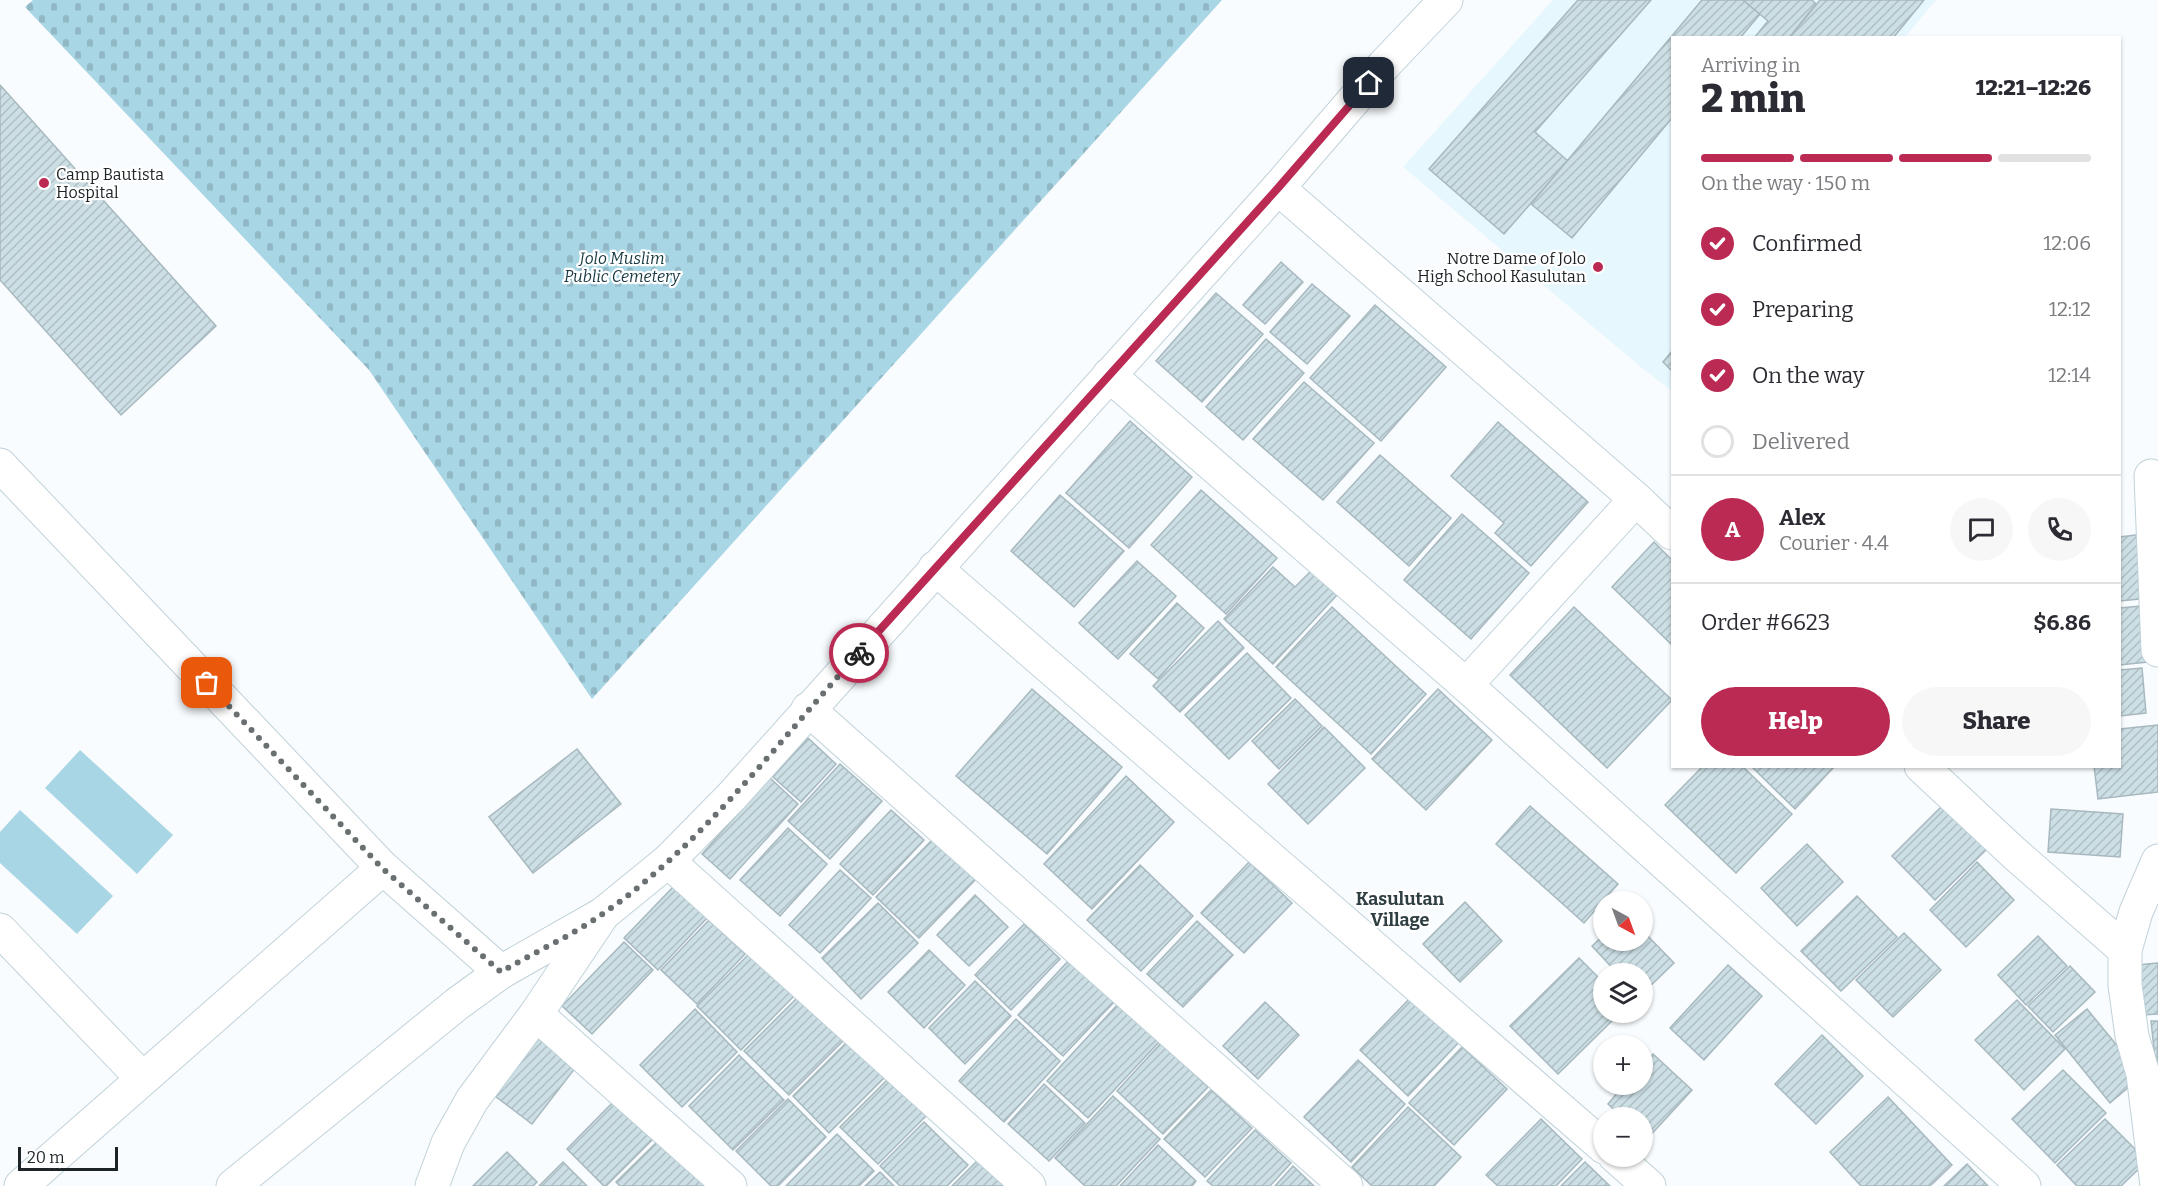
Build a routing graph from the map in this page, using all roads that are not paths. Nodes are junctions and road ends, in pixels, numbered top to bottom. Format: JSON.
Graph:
{"nodes":[{"id":1,"x":1446,"y":0,"type":"edge"},
{"id":2,"x":1278,"y":188,"type":"junction"},
{"id":3,"x":1109,"y":375,"type":"junction"},
{"id":4,"x":0,"y":465,"type":"edge"},
{"id":5,"x":2151,"y":476,"type":"dead end"},
{"id":6,"x":1636,"y":499,"type":"junction"},
{"id":7,"x":1671,"y":532,"type":"edge"},
{"id":8,"x":935,"y":568,"type":"junction"},
{"id":9,"x":2158,"y":651,"type":"edge"},
{"id":10,"x":1466,"y":685,"type":"junction"},
{"id":11,"x":808,"y":710,"type":"junction"},
{"id":12,"x":1923,"y":768,"type":"edge"},
{"id":13,"x":668,"y":861,"type":"junction"},
{"id":14,"x":2158,"y":861,"type":"edge"},
{"id":15,"x":382,"y":868,"type":"junction"},
{"id":16,"x":603,"y":914,"type":"junction"},
{"id":17,"x":0,"y":930,"type":"edge"},
{"id":18,"x":2126,"y":950,"type":"junction"},
{"id":19,"x":501,"y":972,"type":"junction"},
{"id":20,"x":536,"y":1014,"type":"junction"},
{"id":21,"x":142,"y":1078,"type":"junction"},
{"id":22,"x":1593,"y":1137,"type":"edge"},
{"id":23,"x":1627,"y":1167,"type":"edge"},
{"id":24,"x":21,"y":1186,"type":"edge"},
{"id":25,"x":233,"y":1186,"type":"edge"},
{"id":26,"x":432,"y":1186,"type":"edge"},
{"id":27,"x":730,"y":1186,"type":"edge"},
{"id":28,"x":1029,"y":1186,"type":"edge"},
{"id":29,"x":1346,"y":1186,"type":"edge"},
{"id":30,"x":1649,"y":1186,"type":"edge"},
{"id":31,"x":2024,"y":1186,"type":"edge"},
{"id":32,"x":2157,"y":1186,"type":"edge"}],
"edges":[{"from":1,"to":2,"type":"street"},
{"from":2,"to":3,"type":"street"},
{"from":2,"to":6,"type":"street"},
{"from":3,"to":8,"type":"street"},
{"from":3,"to":10,"type":"street"},
{"from":4,"to":15,"type":"street"},
{"from":5,"to":9,"type":"street"},
{"from":6,"to":7,"type":"street"},
{"from":6,"to":10,"type":"street"},
{"from":8,"to":11,"type":"street"},
{"from":8,"to":22,"type":"street"},
{"from":10,"to":31,"type":"street"},
{"from":11,"to":13,"type":"street"},
{"from":11,"to":29,"type":"street"},
{"from":12,"to":18,"type":"street"},
{"from":13,"to":16,"type":"street"},
{"from":13,"to":28,"type":"street"},
{"from":14,"to":18,"type":"street"},
{"from":15,"to":19,"type":"street"},
{"from":15,"to":21,"type":"street"},
{"from":16,"to":19,"type":"street"},
{"from":16,"to":20,"type":"street"},
{"from":17,"to":21,"type":"street"},
{"from":18,"to":32,"type":"street"},
{"from":19,"to":25,"type":"street"},
{"from":20,"to":26,"type":"street"},
{"from":20,"to":27,"type":"street"},
{"from":21,"to":24,"type":"street"},
{"from":23,"to":30,"type":"street"}]}
